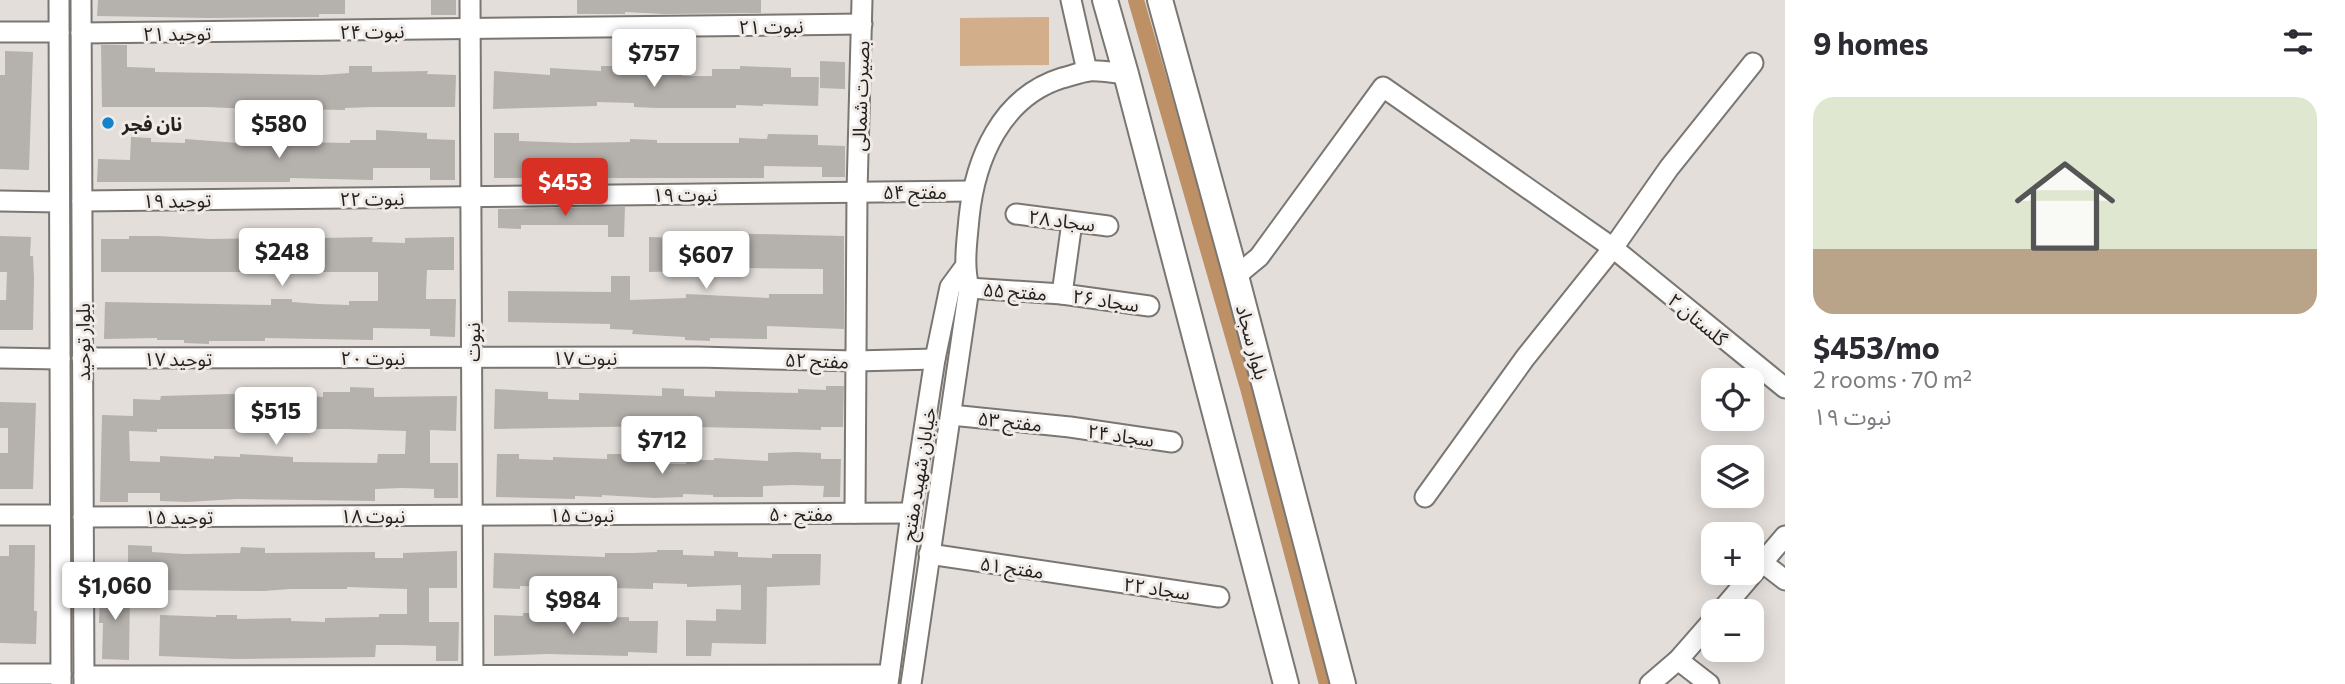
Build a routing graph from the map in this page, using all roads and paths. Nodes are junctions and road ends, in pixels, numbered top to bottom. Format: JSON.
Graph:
{"nodes":[{"id":1,"x":59,"y":0,"type":"edge"},
{"id":2,"x":80,"y":0,"type":"edge"},
{"id":3,"x":470,"y":0,"type":"edge"},
{"id":4,"x":862,"y":0,"type":"edge"},
{"id":5,"x":1071,"y":0,"type":"edge"},
{"id":6,"x":1105,"y":0,"type":"edge"},
{"id":7,"x":1160,"y":0,"type":"edge"},
{"id":8,"x":862,"y":24,"type":"junction"},
{"id":9,"x":470,"y":30,"type":"junction"},
{"id":10,"x":0,"y":32,"type":"edge"},
{"id":11,"x":59,"y":32,"type":"junction"},
{"id":12,"x":273,"y":32,"type":"joint"},
{"id":13,"x":81,"y":33,"type":"junction"},
{"id":14,"x":1753,"y":63,"type":"dead end"},
{"id":15,"x":1087,"y":71,"type":"junction"},
{"id":16,"x":1126,"y":74,"type":"junction"},
{"id":17,"x":972,"y":191,"type":"junction"},
{"id":18,"x":858,"y":192,"type":"junction"},
{"id":19,"x":471,"y":196,"type":"junction"},
{"id":20,"x":273,"y":199,"type":"joint"},
{"id":21,"x":0,"y":201,"type":"edge"},
{"id":22,"x":82,"y":201,"type":"junction"},
{"id":23,"x":60,"y":202,"type":"junction"},
{"id":24,"x":1016,"y":214,"type":"dead end"},
{"id":25,"x":1072,"y":222,"type":"junction"},
{"id":26,"x":1108,"y":226,"type":"dead end"},
{"id":27,"x":1613,"y":248,"type":"junction"},
{"id":28,"x":1236,"y":276,"type":"junction"},
{"id":29,"x":966,"y":278,"type":"junction"},
{"id":30,"x":1062,"y":294,"type":"junction"},
{"id":31,"x":1149,"y":306,"type":"dead end"},
{"id":32,"x":471,"y":357,"type":"junction"},
{"id":33,"x":698,"y":357,"type":"joint"},
{"id":34,"x":0,"y":358,"type":"edge"},
{"id":35,"x":82,"y":358,"type":"junction"},
{"id":36,"x":274,"y":358,"type":"joint"},
{"id":37,"x":60,"y":359,"type":"junction"},
{"id":38,"x":935,"y":359,"type":"junction"},
{"id":39,"x":855,"y":361,"type":"junction"},
{"id":40,"x":1785,"y":388,"type":"edge"},
{"id":41,"x":951,"y":415,"type":"junction"},
{"id":42,"x":1070,"y":428,"type":"joint"},
{"id":43,"x":1172,"y":442,"type":"dead end"},
{"id":44,"x":1425,"y":498,"type":"dead end"},
{"id":45,"x":855,"y":513,"type":"junction"},
{"id":46,"x":911,"y":513,"type":"junction"},
{"id":47,"x":691,"y":514,"type":"joint"},
{"id":48,"x":0,"y":515,"type":"edge"},
{"id":49,"x":61,"y":515,"type":"junction"},
{"id":50,"x":472,"y":515,"type":"junction"},
{"id":51,"x":275,"y":516,"type":"joint"},
{"id":52,"x":83,"y":517,"type":"junction"},
{"id":53,"x":1785,"y":536,"type":"edge"},
{"id":54,"x":929,"y":554,"type":"junction"},
{"id":55,"x":1764,"y":562,"type":"edge"},
{"id":56,"x":1764,"y":564,"type":"edge"},
{"id":57,"x":1095,"y":579,"type":"joint"},
{"id":58,"x":1785,"y":580,"type":"edge"},
{"id":59,"x":1744,"y":585,"type":"edge"},
{"id":60,"x":1219,"y":597,"type":"dead end"},
{"id":61,"x":1732,"y":599,"type":"edge"},
{"id":62,"x":1701,"y":634,"type":"edge"},
{"id":63,"x":1678,"y":660,"type":"junction"},
{"id":64,"x":0,"y":674,"type":"edge"},
{"id":65,"x":61,"y":679,"type":"edge"},
{"id":66,"x":888,"y":679,"type":"edge"},
{"id":67,"x":84,"y":680,"type":"edge"},
{"id":68,"x":473,"y":680,"type":"edge"},
{"id":69,"x":911,"y":684,"type":"edge"},
{"id":70,"x":1286,"y":684,"type":"edge"},
{"id":71,"x":1343,"y":684,"type":"edge"},
{"id":72,"x":1650,"y":684,"type":"edge"},
{"id":73,"x":1709,"y":684,"type":"edge"}],
"edges":[{"from":1,"to":11,"type":"street","name":"بلوار توحید"},
{"from":2,"to":13,"type":"street","name":"بلوار توحید"},
{"from":3,"to":9,"type":"street","name":"نبوت"},
{"from":4,"to":8,"type":"street","name":"بصیرت شمالی"},
{"from":5,"to":15,"type":"street"},
{"from":6,"to":16,"type":"main road"},
{"from":7,"to":28,"type":"main road","name":"بلوار سجاد"},
{"from":8,"to":9,"type":"street","name":"نبوت ۲۱"},
{"from":8,"to":18,"type":"street","name":"بصیرت شمالی"},
{"from":9,"to":12,"type":"street","name":"نبوت ۲۴"},
{"from":9,"to":19,"type":"street","name":"نبوت"},
{"from":10,"to":11,"type":"street"},
{"from":11,"to":23,"type":"street","name":"بلوار توحید"},
{"from":12,"to":13,"type":"street","name":"توحید ۲۱"},
{"from":13,"to":22,"type":"street","name":"بلوار توحید"},
{"from":14,"to":27,"type":"street"},
{"from":15,"to":16,"type":"street","name":"خیابان شهید مفتح"},
{"from":15,"to":17,"type":"street","name":"خیابان شهید مفتح"},
{"from":16,"to":70,"type":"main road"},
{"from":17,"to":18,"type":"street","name":"مفتح ۵۴"},
{"from":17,"to":29,"type":"street","name":"خیابان شهید مفتح"},
{"from":18,"to":19,"type":"street","name":"نبوت ۱۹"},
{"from":18,"to":39,"type":"street","name":"بصیرت شمالی"},
{"from":19,"to":20,"type":"street","name":"نبوت ۲۲"},
{"from":19,"to":32,"type":"street","name":"نبوت"},
{"from":20,"to":22,"type":"street","name":"توحید ۱۹"},
{"from":21,"to":23,"type":"street"},
{"from":22,"to":35,"type":"street","name":"بلوار توحید"},
{"from":23,"to":37,"type":"street","name":"بلوار توحید"},
{"from":24,"to":25,"type":"street","name":"سجاد ۲۸"},
{"from":25,"to":26,"type":"street","name":"سجاد ۲۸"},
{"from":25,"to":30,"type":"street"},
{"from":27,"to":28,"type":"street","name":"گلستان ۲"},
{"from":27,"to":40,"type":"street","name":"گلستان ۲"},
{"from":27,"to":44,"type":"street"},
{"from":28,"to":71,"type":"main road","name":"بلوار سجاد"},
{"from":29,"to":30,"type":"street","name":"مفتح ۵۵"},
{"from":29,"to":38,"type":"street","name":"خیابان شهید مفتح"},
{"from":29,"to":41,"type":"street","name":"خیابان شهید مفتح"},
{"from":30,"to":31,"type":"street","name":"سجاد ۲۶"},
{"from":32,"to":33,"type":"street","name":"نبوت ۱۷"},
{"from":32,"to":36,"type":"street","name":"نبوت ۲۰"},
{"from":32,"to":50,"type":"street","name":"نبوت"},
{"from":33,"to":39,"type":"street","name":"مفتح ۵۲"},
{"from":34,"to":37,"type":"street"},
{"from":35,"to":36,"type":"street","name":"توحید ۱۷"},
{"from":35,"to":52,"type":"street","name":"بلوار توحید"},
{"from":37,"to":49,"type":"street","name":"بلوار توحید"},
{"from":38,"to":39,"type":"street","name":"مفتح ۵۲"},
{"from":38,"to":46,"type":"street","name":"خیابان شهید مفتح"},
{"from":39,"to":45,"type":"street","name":"بصیرت شمالی"},
{"from":41,"to":42,"type":"street","name":"مفتح ۵۳"},
{"from":41,"to":54,"type":"street","name":"خیابان شهید مفتح"},
{"from":42,"to":43,"type":"street","name":"سجاد ۲۴"},
{"from":45,"to":46,"type":"street","name":"مفتح ۵۰"},
{"from":45,"to":47,"type":"street","name":"مفتح ۵۰"},
{"from":46,"to":66,"type":"street","name":"خیابان شهید مفتح"},
{"from":47,"to":50,"type":"street","name":"نبوت ۱۵"},
{"from":48,"to":49,"type":"street"},
{"from":49,"to":65,"type":"street","name":"بلوار توحید"},
{"from":50,"to":51,"type":"street","name":"نبوت ۱۸"},
{"from":50,"to":68,"type":"street","name":"نبوت"},
{"from":51,"to":52,"type":"street","name":"توحید ۱۵"},
{"from":52,"to":67,"type":"street","name":"بلوار توحید"},
{"from":53,"to":55,"type":"street"},
{"from":54,"to":57,"type":"street","name":"مفتح ۵۱"},
{"from":54,"to":69,"type":"street","name":"خیابان شهید مفتح"},
{"from":56,"to":58,"type":"street"},
{"from":57,"to":60,"type":"street","name":"سجاد ۲۲"},
{"from":59,"to":61,"type":"street"},
{"from":62,"to":63,"type":"street"},
{"from":63,"to":72,"type":"street"},
{"from":63,"to":73,"type":"street"},
{"from":64,"to":65,"type":"street"},
{"from":66,"to":68,"type":"street"},
{"from":67,"to":68,"type":"street"}]}
